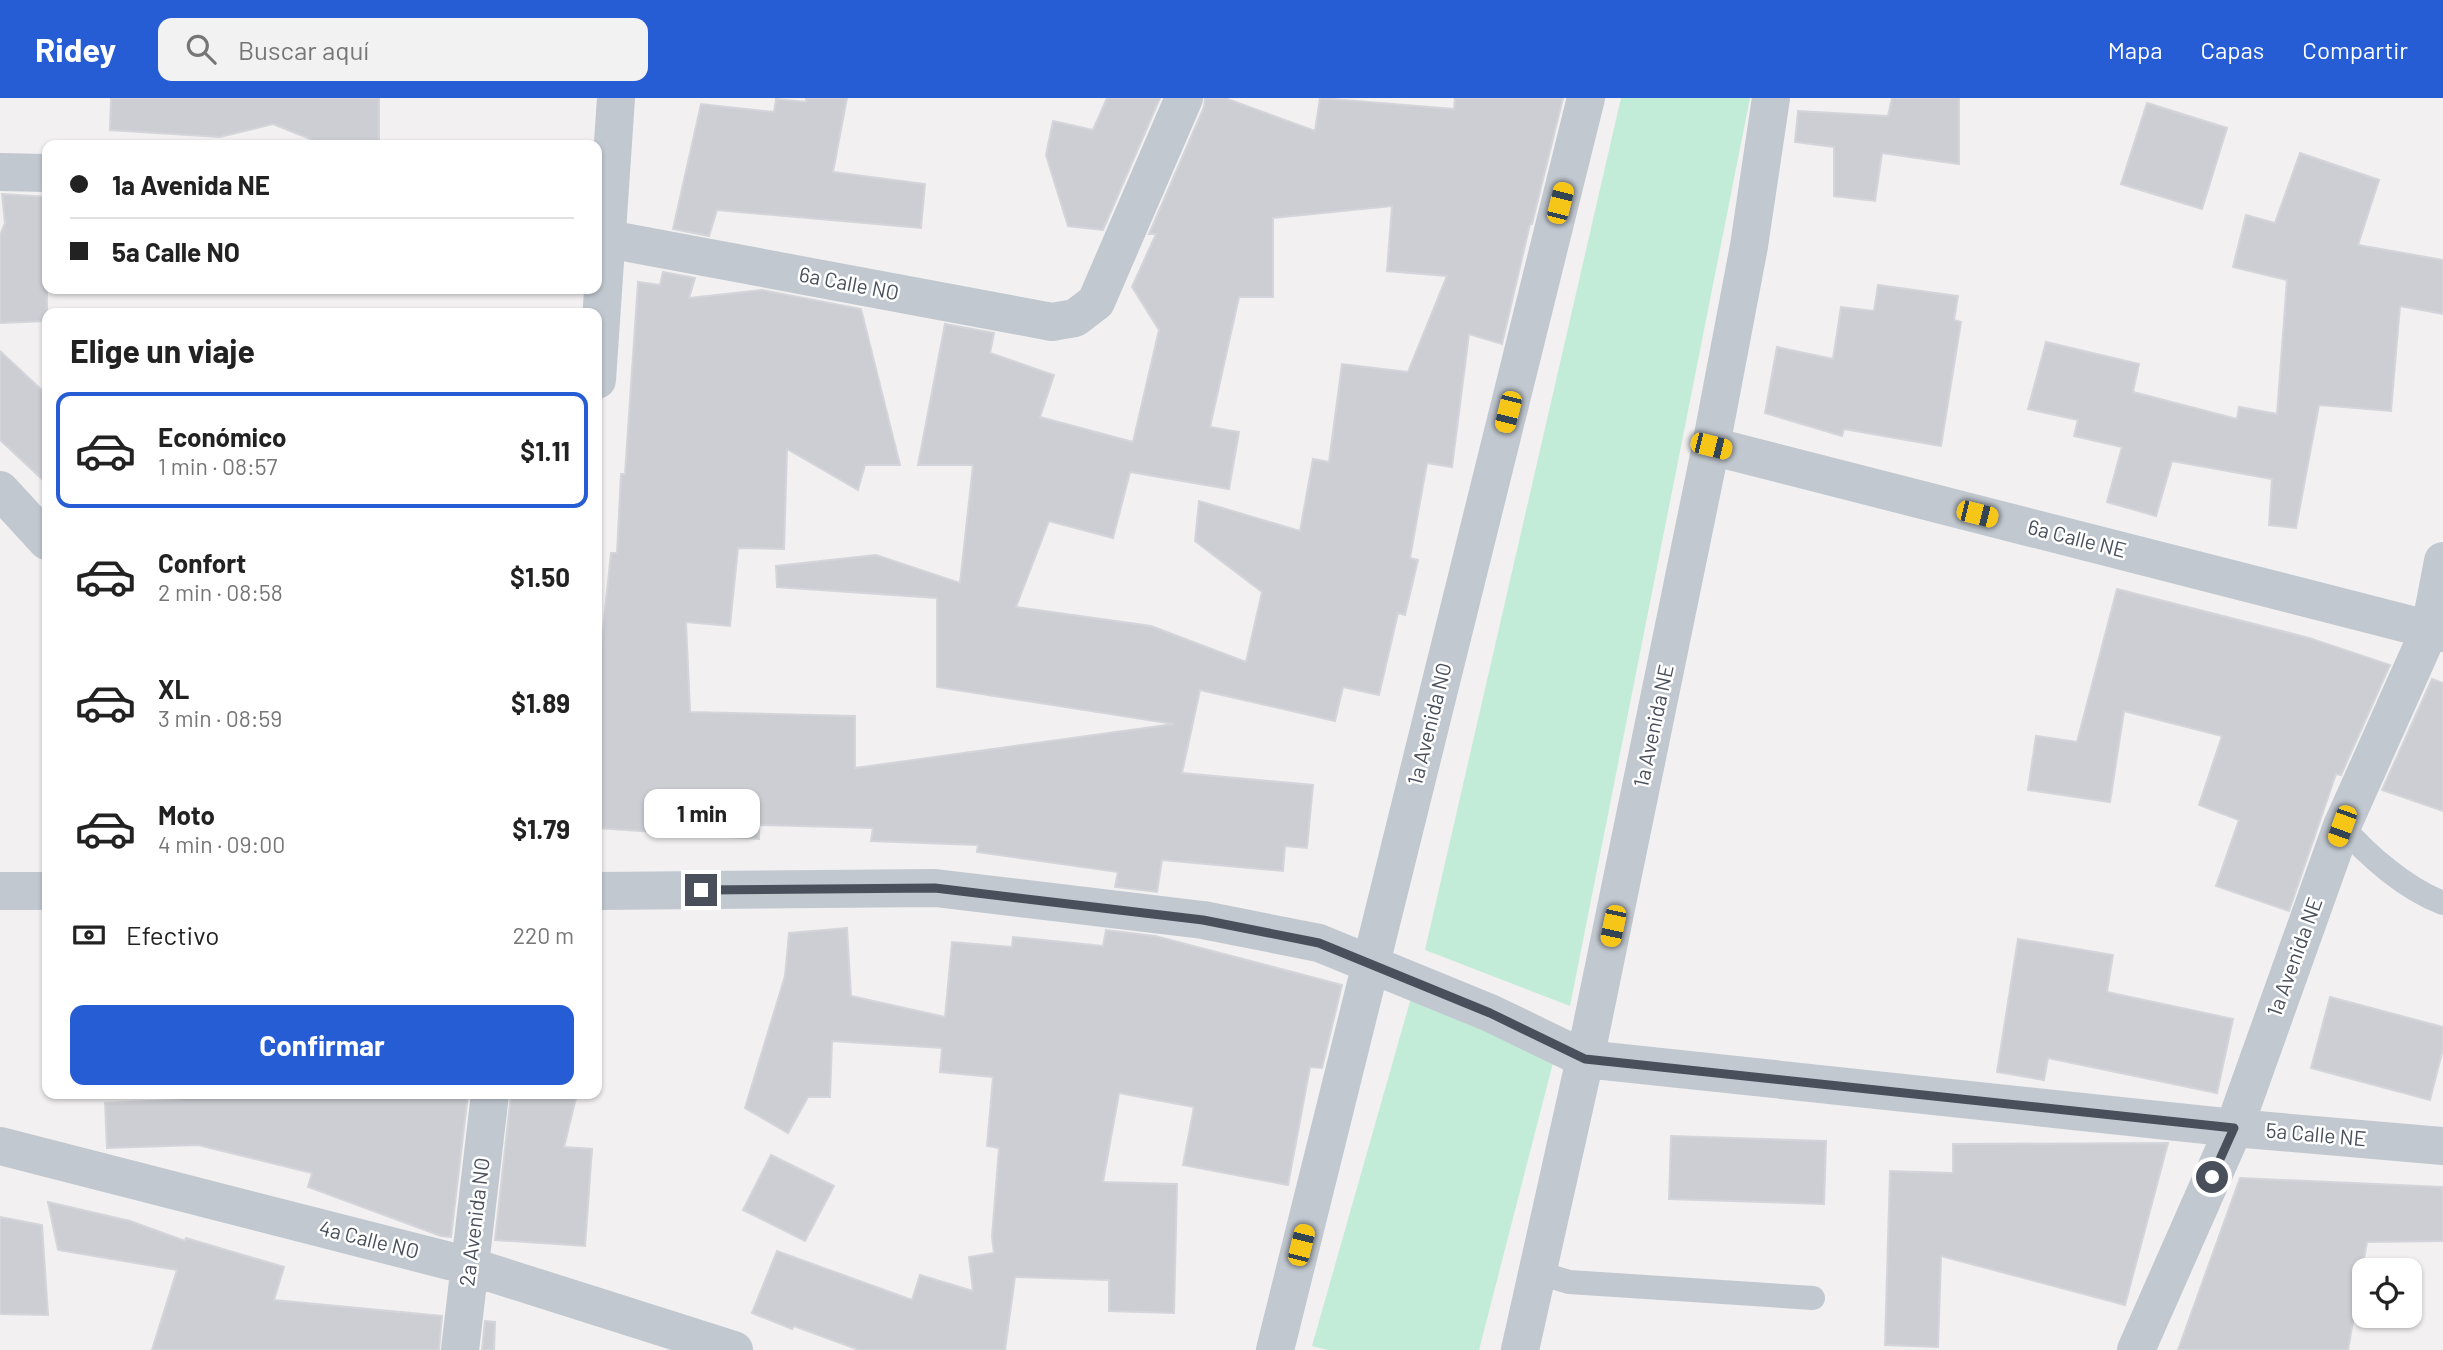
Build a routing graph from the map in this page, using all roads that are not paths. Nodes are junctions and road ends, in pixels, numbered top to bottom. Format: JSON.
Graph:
{"nodes":[{"id":1,"x":617,"y":98,"type":"edge"},
{"id":2,"x":1184,"y":98,"type":"edge"},
{"id":3,"x":1586,"y":98,"type":"edge"},
{"id":4,"x":1771,"y":98,"type":"edge"},
{"id":5,"x":0,"y":172,"type":"edge"},
{"id":6,"x":42,"y":173,"type":"edge"},
{"id":7,"x":602,"y":237,"type":"edge"},
{"id":8,"x":1711,"y":446,"type":"junction"},
{"id":9,"x":0,"y":491,"type":"edge"},
{"id":10,"x":42,"y":536,"type":"edge"},
{"id":11,"x":2443,"y":561,"type":"edge"},
{"id":12,"x":2436,"y":631,"type":"edge"},
{"id":13,"x":2342,"y":826,"type":"junction"},
{"id":14,"x":0,"y":891,"type":"edge"},
{"id":15,"x":42,"y":891,"type":"edge"},
{"id":16,"x":602,"y":891,"type":"edge"},
{"id":17,"x":2443,"y":903,"type":"edge"},
{"id":18,"x":1371,"y":963,"type":"junction"},
{"id":19,"x":1585,"y":1059,"type":"junction"},
{"id":20,"x":489,"y":1099,"type":"edge"},
{"id":21,"x":2234,"y":1128,"type":"junction"},
{"id":22,"x":0,"y":1146,"type":"edge"},
{"id":23,"x":2443,"y":1146,"type":"edge"},
{"id":24,"x":469,"y":1266,"type":"junction"},
{"id":25,"x":1536,"y":1272,"type":"junction"},
{"id":26,"x":1813,"y":1298,"type":"dead end"},
{"id":27,"x":460,"y":1350,"type":"edge"},
{"id":28,"x":734,"y":1350,"type":"edge"},
{"id":29,"x":1275,"y":1350,"type":"edge"},
{"id":30,"x":1520,"y":1350,"type":"edge"},
{"id":31,"x":2136,"y":1350,"type":"edge"}],
"edges":[{"from":1,"to":7,"type":"street"},
{"from":2,"to":7,"type":"street","name":"6a Calle NO"},
{"from":3,"to":18,"type":"street","name":"1a Avenida NO"},
{"from":4,"to":8,"type":"street","name":"1a Avenida NE"},
{"from":5,"to":6,"type":"street"},
{"from":8,"to":12,"type":"street","name":"6a Calle NE"},
{"from":8,"to":19,"type":"street","name":"1a Avenida NE"},
{"from":9,"to":10,"type":"street"},
{"from":11,"to":12,"type":"street","name":"1a Avenida NE"},
{"from":12,"to":13,"type":"street","name":"1a Avenida NE"},
{"from":13,"to":17,"type":"lane"},
{"from":13,"to":21,"type":"street","name":"1a Avenida NE"},
{"from":14,"to":15,"type":"street"},
{"from":16,"to":18,"type":"street","name":"5a Calle NE"},
{"from":18,"to":19,"type":"street","name":"5a Calle NE"},
{"from":18,"to":29,"type":"street","name":"1a Avenida NO"},
{"from":19,"to":21,"type":"street","name":"5a Calle NE"},
{"from":19,"to":25,"type":"street","name":"1a Avenida NE"},
{"from":20,"to":24,"type":"street","name":"2a Avenida NO"},
{"from":21,"to":23,"type":"street","name":"5a Calle NE"},
{"from":21,"to":31,"type":"street","name":"1a Avenida NE"},
{"from":22,"to":24,"type":"street","name":"4a Calle NO"},
{"from":24,"to":27,"type":"street","name":"2a Avenida NO"},
{"from":24,"to":28,"type":"street","name":"4a Calle NO"},
{"from":25,"to":26,"type":"lane"},
{"from":25,"to":30,"type":"street","name":"1a Avenida NE"}]}
